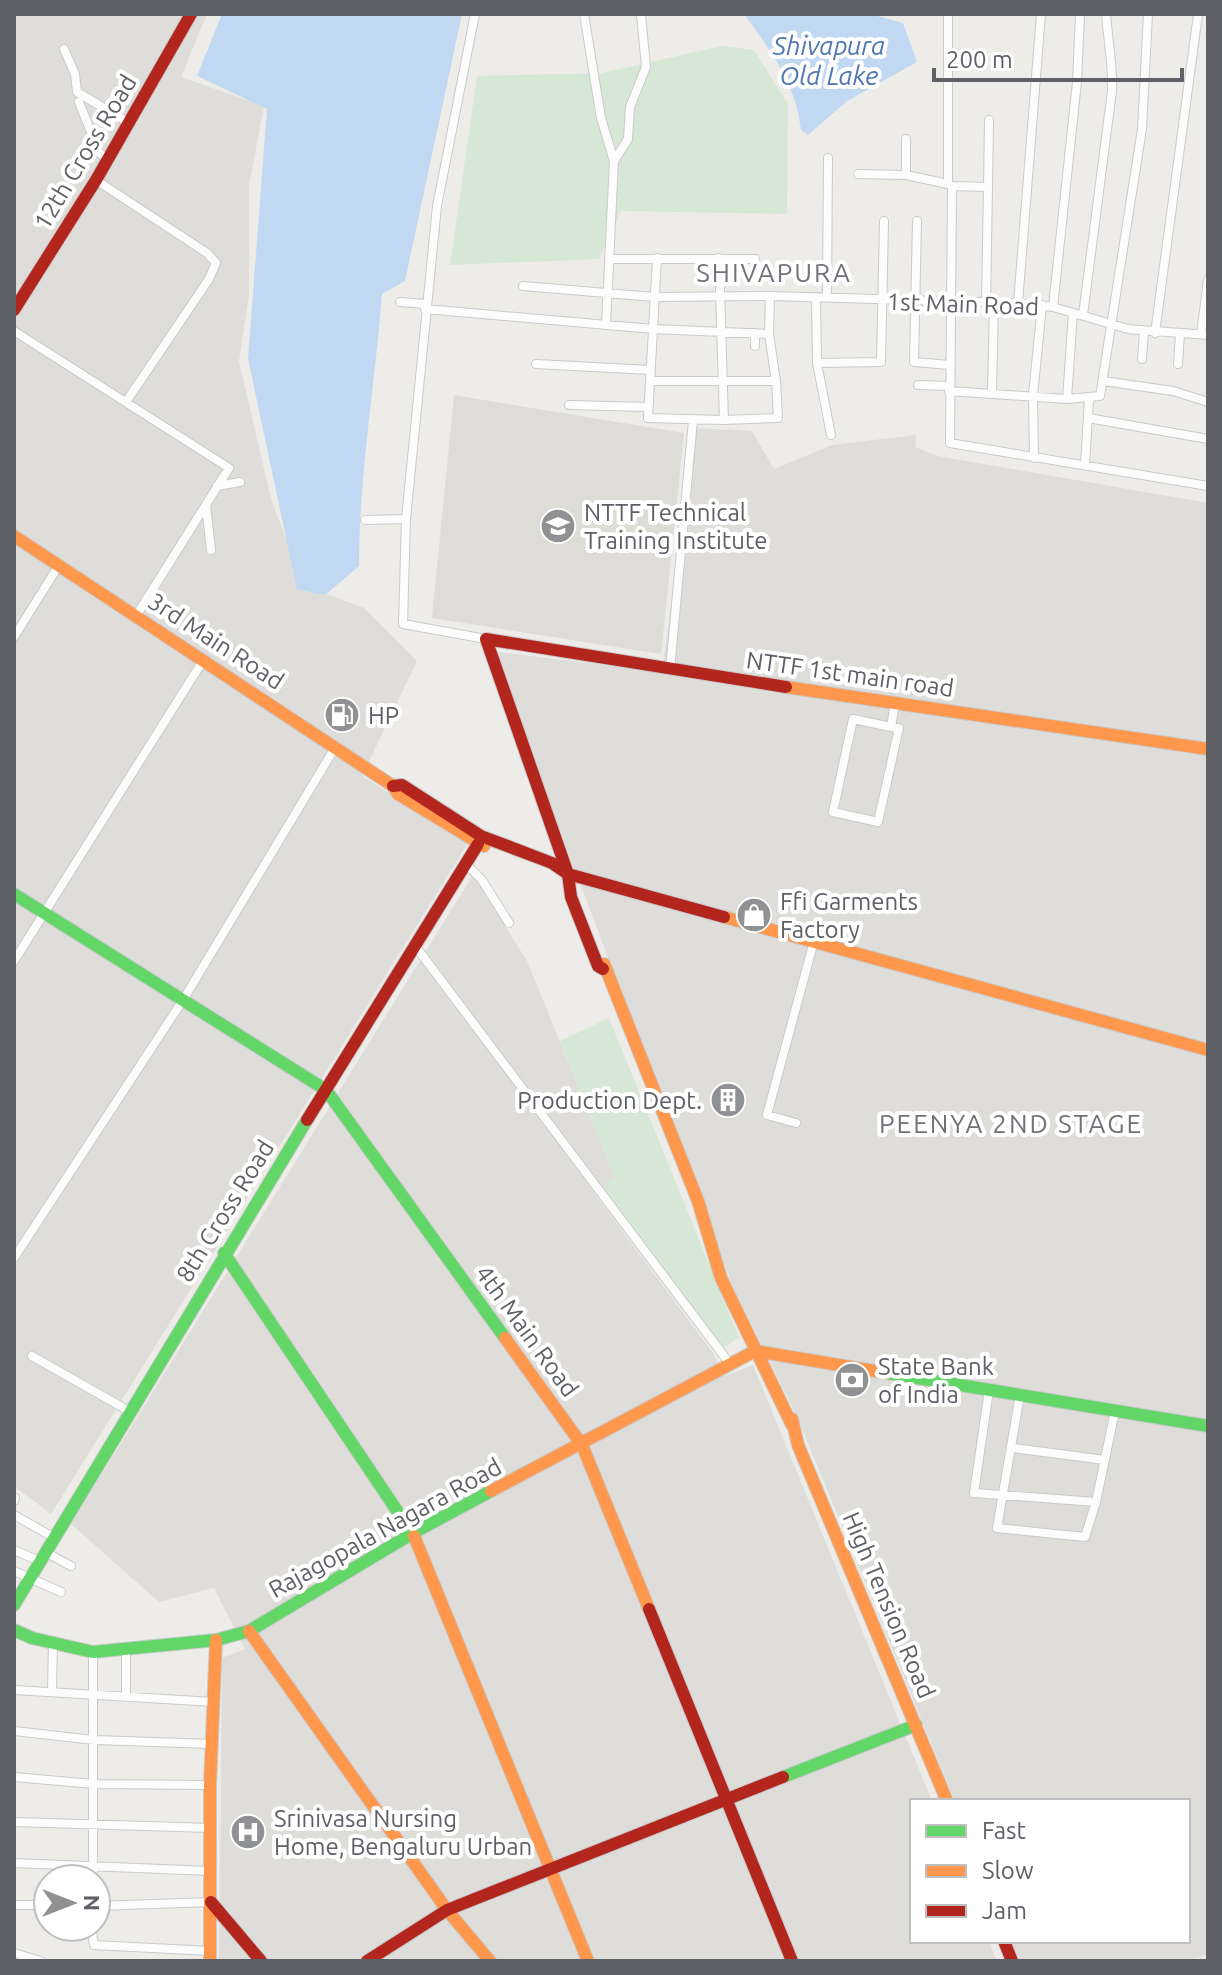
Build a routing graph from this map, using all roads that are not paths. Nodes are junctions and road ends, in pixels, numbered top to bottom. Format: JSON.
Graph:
{"nodes":[{"id":1,"x":191,"y":14,"type":"edge"},
{"id":2,"x":475,"y":14,"type":"edge"},
{"id":3,"x":584,"y":14,"type":"edge"},
{"id":4,"x":641,"y":14,"type":"edge"},
{"id":5,"x":948,"y":14,"type":"edge"},
{"id":6,"x":1041,"y":14,"type":"edge"},
{"id":7,"x":1080,"y":14,"type":"edge"},
{"id":8,"x":1106,"y":14,"type":"edge"},
{"id":9,"x":1148,"y":14,"type":"edge"},
{"id":10,"x":1198,"y":14,"type":"edge"},
{"id":11,"x":64,"y":49,"type":"dead end"},
{"id":12,"x":79,"y":102,"type":"dead end"},
{"id":13,"x":989,"y":120,"type":"dead end"},
{"id":14,"x":129,"y":123,"type":"junction"},
{"id":15,"x":906,"y":139,"type":"dead end"},
{"id":16,"x":828,"y":158,"type":"dead end"},
{"id":17,"x":108,"y":159,"type":"junction"},
{"id":18,"x":614,"y":161,"type":"junction"},
{"id":19,"x":858,"y":174,"type":"dead end"},
{"id":20,"x":906,"y":175,"type":"junction"},
{"id":21,"x":96,"y":180,"type":"junction"},
{"id":22,"x":950,"y":185,"type":"junction"},
{"id":23,"x":988,"y":187,"type":"junction"},
{"id":24,"x":884,"y":221,"type":"dead end"},
{"id":25,"x":917,"y":221,"type":"dead end"},
{"id":26,"x":657,"y":258,"type":"junction"},
{"id":27,"x":719,"y":258,"type":"junction"},
{"id":28,"x":612,"y":259,"type":"junction"},
{"id":29,"x":755,"y":259,"type":"dead end"},
{"id":30,"x":1208,"y":280,"type":"edge"},
{"id":31,"x":523,"y":286,"type":"dead end"},
{"id":32,"x":608,"y":293,"type":"junction"},
{"id":33,"x":721,"y":296,"type":"junction"},
{"id":34,"x":770,"y":296,"type":"junction"},
{"id":35,"x":654,"y":297,"type":"junction"},
{"id":36,"x":816,"y":297,"type":"junction"},
{"id":37,"x":827,"y":297,"type":"junction"},
{"id":38,"x":880,"y":301,"type":"junction"},
{"id":39,"x":917,"y":301,"type":"junction"},
{"id":40,"x":400,"y":302,"type":"dead end"},
{"id":41,"x":953,"y":303,"type":"junction"},
{"id":42,"x":990,"y":303,"type":"junction"},
{"id":43,"x":1018,"y":303,"type":"junction"},
{"id":44,"x":1042,"y":305,"type":"junction"},
{"id":45,"x":425,"y":307,"type":"junction"},
{"id":46,"x":1053,"y":307,"type":"junction"},
{"id":47,"x":14,"y":310,"type":"edge"},
{"id":48,"x":1073,"y":313,"type":"junction"},
{"id":49,"x":1083,"y":315,"type":"junction"},
{"id":50,"x":1114,"y":324,"type":"junction"},
{"id":51,"x":606,"y":325,"type":"junction"},
{"id":52,"x":653,"y":329,"type":"junction"},
{"id":53,"x":14,"y":331,"type":"edge"},
{"id":54,"x":722,"y":331,"type":"junction"},
{"id":55,"x":1144,"y":331,"type":"junction"},
{"id":56,"x":755,"y":333,"type":"junction"},
{"id":57,"x":1155,"y":333,"type":"junction"},
{"id":58,"x":1180,"y":333,"type":"junction"},
{"id":59,"x":769,"y":334,"type":"junction"},
{"id":60,"x":1205,"y":334,"type":"edge"},
{"id":61,"x":755,"y":346,"type":"dead end"},
{"id":62,"x":1142,"y":359,"type":"dead end"},
{"id":63,"x":817,"y":363,"type":"junction"},
{"id":64,"x":536,"y":364,"type":"dead end"},
{"id":65,"x":1178,"y":364,"type":"dead end"},
{"id":66,"x":950,"y":365,"type":"junction"},
{"id":67,"x":650,"y":370,"type":"junction"},
{"id":68,"x":650,"y":381,"type":"junction"},
{"id":69,"x":776,"y":381,"type":"junction"},
{"id":70,"x":1103,"y":381,"type":"junction"},
{"id":71,"x":725,"y":383,"type":"junction"},
{"id":72,"x":918,"y":385,"type":"dead end"},
{"id":73,"x":949,"y":388,"type":"junction"},
{"id":74,"x":992,"y":392,"type":"junction"},
{"id":75,"x":1033,"y":395,"type":"junction"},
{"id":76,"x":1067,"y":399,"type":"junction"},
{"id":77,"x":1089,"y":399,"type":"junction"},
{"id":78,"x":126,"y":402,"type":"junction"},
{"id":79,"x":1208,"y":402,"type":"edge"},
{"id":80,"x":569,"y":405,"type":"dead end"},
{"id":81,"x":648,"y":407,"type":"junction"},
{"id":82,"x":1088,"y":418,"type":"junction"},
{"id":83,"x":693,"y":420,"type":"junction"},
{"id":84,"x":724,"y":420,"type":"junction"},
{"id":85,"x":831,"y":435,"type":"dead end"},
{"id":86,"x":1208,"y":439,"type":"edge"},
{"id":87,"x":1034,"y":458,"type":"junction"},
{"id":88,"x":1085,"y":465,"type":"junction"},
{"id":89,"x":240,"y":482,"type":"dead end"},
{"id":90,"x":217,"y":486,"type":"junction"},
{"id":91,"x":1208,"y":486,"type":"edge"},
{"id":92,"x":206,"y":505,"type":"junction"},
{"id":93,"x":406,"y":519,"type":"junction"},
{"id":94,"x":365,"y":520,"type":"dead end"},
{"id":95,"x":14,"y":536,"type":"edge"},
{"id":96,"x":211,"y":550,"type":"dead end"},
{"id":97,"x":59,"y":565,"type":"junction"},
{"id":98,"x":136,"y":616,"type":"junction"},
{"id":99,"x":14,"y":637,"type":"edge"},
{"id":100,"x":486,"y":639,"type":"junction"},
{"id":101,"x":204,"y":659,"type":"junction"},
{"id":102,"x":670,"y":670,"type":"junction"},
{"id":103,"x":895,"y":703,"type":"junction"},
{"id":104,"x":891,"y":727,"type":"junction"},
{"id":105,"x":337,"y":746,"type":"junction"},
{"id":106,"x":1208,"y":749,"type":"edge"},
{"id":107,"x":393,"y":786,"type":"junction"},
{"id":108,"x":478,"y":844,"type":"junction"},
{"id":109,"x":466,"y":864,"type":"junction"},
{"id":110,"x":561,"y":871,"type":"junction"},
{"id":111,"x":14,"y":894,"type":"edge"},
{"id":112,"x":44,"y":912,"type":"junction"},
{"id":113,"x":509,"y":923,"type":"dead end"},
{"id":114,"x":814,"y":941,"type":"junction"},
{"id":115,"x":416,"y":947,"type":"junction"},
{"id":116,"x":14,"y":961,"type":"edge"},
{"id":117,"x":183,"y":1000,"type":"junction"},
{"id":118,"x":1208,"y":1050,"type":"edge"},
{"id":119,"x":326,"y":1090,"type":"junction"},
{"id":120,"x":796,"y":1123,"type":"dead end"},
{"id":121,"x":224,"y":1253,"type":"junction"},
{"id":122,"x":14,"y":1258,"type":"edge"},
{"id":123,"x":759,"y":1351,"type":"junction"},
{"id":124,"x":32,"y":1356,"type":"dead end"},
{"id":125,"x":730,"y":1364,"type":"junction"},
{"id":126,"x":989,"y":1390,"type":"junction"},
{"id":127,"x":1020,"y":1395,"type":"junction"},
{"id":128,"x":129,"y":1411,"type":"junction"},
{"id":129,"x":1115,"y":1411,"type":"junction"},
{"id":130,"x":1208,"y":1426,"type":"edge"},
{"id":131,"x":582,"y":1445,"type":"junction"},
{"id":132,"x":1013,"y":1448,"type":"junction"},
{"id":133,"x":1105,"y":1460,"type":"junction"},
{"id":134,"x":1004,"y":1496,"type":"junction"},
{"id":135,"x":1096,"y":1502,"type":"junction"},
{"id":136,"x":14,"y":1515,"type":"edge"},
{"id":137,"x":413,"y":1533,"type":"junction"},
{"id":138,"x":53,"y":1537,"type":"junction"},
{"id":139,"x":14,"y":1550,"type":"edge"},
{"id":140,"x":42,"y":1556,"type":"junction"},
{"id":141,"x":71,"y":1566,"type":"dead end"},
{"id":142,"x":14,"y":1571,"type":"edge"},
{"id":143,"x":30,"y":1577,"type":"junction"},
{"id":144,"x":61,"y":1592,"type":"dead end"},
{"id":145,"x":14,"y":1605,"type":"edge"},
{"id":146,"x":14,"y":1630,"type":"edge"},
{"id":147,"x":249,"y":1631,"type":"junction"},
{"id":148,"x":216,"y":1640,"type":"junction"},
{"id":149,"x":53,"y":1642,"type":"junction"},
{"id":150,"x":126,"y":1649,"type":"junction"},
{"id":151,"x":93,"y":1652,"type":"junction"},
{"id":152,"x":14,"y":1690,"type":"edge"},
{"id":153,"x":52,"y":1690,"type":"junction"},
{"id":154,"x":93,"y":1697,"type":"junction"},
{"id":155,"x":126,"y":1697,"type":"junction"},
{"id":156,"x":214,"y":1702,"type":"junction"},
{"id":157,"x":916,"y":1725,"type":"junction"},
{"id":158,"x":14,"y":1731,"type":"edge"},
{"id":159,"x":94,"y":1740,"type":"junction"},
{"id":160,"x":212,"y":1744,"type":"junction"},
{"id":161,"x":14,"y":1777,"type":"edge"},
{"id":162,"x":94,"y":1784,"type":"junction"},
{"id":163,"x":210,"y":1785,"type":"junction"},
{"id":164,"x":946,"y":1799,"type":"edge"},
{"id":165,"x":726,"y":1800,"type":"junction"},
{"id":166,"x":14,"y":1822,"type":"edge"},
{"id":167,"x":92,"y":1827,"type":"junction"},
{"id":168,"x":211,"y":1828,"type":"junction"},
{"id":169,"x":93,"y":1863,"type":"edge"},
{"id":170,"x":112,"y":1868,"type":"edge"},
{"id":171,"x":551,"y":1869,"type":"junction"},
{"id":172,"x":210,"y":1871,"type":"junction"},
{"id":173,"x":211,"y":1902,"type":"junction"},
{"id":174,"x":112,"y":1905,"type":"edge"},
{"id":175,"x":447,"y":1910,"type":"junction"},
{"id":176,"x":94,"y":1943,"type":"edge"},
{"id":177,"x":14,"y":1953,"type":"edge"},
{"id":178,"x":210,"y":1956,"type":"edge"},
{"id":179,"x":41,"y":1961,"type":"edge"},
{"id":180,"x":261,"y":1961,"type":"edge"},
{"id":181,"x":367,"y":1961,"type":"edge"},
{"id":182,"x":490,"y":1961,"type":"edge"},
{"id":183,"x":588,"y":1961,"type":"edge"},
{"id":184,"x":792,"y":1961,"type":"edge"}],
"edges":[{"from":1,"to":14,"type":"street","name":"12th Cross Road"},
{"from":2,"to":45,"type":"street"},
{"from":3,"to":18,"type":"street"},
{"from":4,"to":18,"type":"street"},
{"from":5,"to":22,"type":"street"},
{"from":6,"to":43,"type":"street"},
{"from":7,"to":46,"type":"street"},
{"from":8,"to":49,"type":"street"},
{"from":9,"to":50,"type":"street"},
{"from":10,"to":57,"type":"street"},
{"from":11,"to":14,"type":"street"},
{"from":12,"to":17,"type":"street"},
{"from":13,"to":23,"type":"street"},
{"from":14,"to":17,"type":"street","name":"12th Cross Road"},
{"from":15,"to":20,"type":"street"},
{"from":16,"to":37,"type":"street"},
{"from":17,"to":21,"type":"street","name":"12th Cross Road"},
{"from":18,"to":28,"type":"street"},
{"from":19,"to":20,"type":"street"},
{"from":20,"to":22,"type":"street"},
{"from":21,"to":47,"type":"street","name":"12th Cross Road"},
{"from":21,"to":78,"type":"street"},
{"from":22,"to":23,"type":"street"},
{"from":22,"to":41,"type":"street"},
{"from":23,"to":42,"type":"street"},
{"from":24,"to":38,"type":"street"},
{"from":25,"to":39,"type":"street"},
{"from":26,"to":27,"type":"street"},
{"from":26,"to":28,"type":"street"},
{"from":26,"to":35,"type":"street"},
{"from":27,"to":29,"type":"street"},
{"from":27,"to":33,"type":"street"},
{"from":28,"to":32,"type":"street"},
{"from":30,"to":60,"type":"street"},
{"from":31,"to":32,"type":"street","name":"1st Main Road"},
{"from":32,"to":35,"type":"street","name":"1st Main Road"},
{"from":32,"to":51,"type":"street"},
{"from":33,"to":34,"type":"street","name":"1st Main Road"},
{"from":33,"to":35,"type":"street","name":"1st Main Road"},
{"from":33,"to":54,"type":"street"},
{"from":34,"to":36,"type":"street","name":"1st Main Road"},
{"from":34,"to":59,"type":"street"},
{"from":35,"to":52,"type":"street"},
{"from":36,"to":37,"type":"street","name":"1st Main Road"},
{"from":36,"to":63,"type":"street"},
{"from":37,"to":38,"type":"street","name":"1st Main Road"},
{"from":38,"to":39,"type":"street","name":"1st Main Road"},
{"from":38,"to":63,"type":"street"},
{"from":39,"to":41,"type":"street","name":"1st Main Road"},
{"from":39,"to":66,"type":"street"},
{"from":40,"to":45,"type":"street"},
{"from":41,"to":42,"type":"street","name":"1st Main Road"},
{"from":41,"to":66,"type":"street"},
{"from":42,"to":43,"type":"street","name":"1st Main Road"},
{"from":42,"to":74,"type":"street"},
{"from":43,"to":44,"type":"street","name":"1st Main Road"},
{"from":44,"to":46,"type":"street","name":"1st Main Road"},
{"from":44,"to":75,"type":"street"},
{"from":45,"to":51,"type":"street"},
{"from":45,"to":93,"type":"street"},
{"from":46,"to":48,"type":"street","name":"1st Main Road"},
{"from":48,"to":49,"type":"street","name":"1st Main Road"},
{"from":48,"to":76,"type":"street"},
{"from":49,"to":50,"type":"street","name":"1st Main Road"},
{"from":50,"to":55,"type":"street","name":"1st Main Road"},
{"from":50,"to":70,"type":"street"},
{"from":51,"to":52,"type":"street"},
{"from":52,"to":54,"type":"street"},
{"from":52,"to":67,"type":"street"},
{"from":53,"to":78,"type":"street"},
{"from":54,"to":56,"type":"street"},
{"from":54,"to":71,"type":"street"},
{"from":55,"to":57,"type":"street","name":"1st Main Road"},
{"from":55,"to":62,"type":"street"},
{"from":56,"to":59,"type":"street"},
{"from":56,"to":61,"type":"street"},
{"from":57,"to":58,"type":"street","name":"1st Main Road"},
{"from":58,"to":60,"type":"street","name":"1st Main Road"},
{"from":58,"to":65,"type":"street"},
{"from":59,"to":69,"type":"street"},
{"from":63,"to":85,"type":"street"},
{"from":64,"to":67,"type":"street"},
{"from":66,"to":73,"type":"street"},
{"from":67,"to":68,"type":"street"},
{"from":68,"to":71,"type":"street"},
{"from":68,"to":81,"type":"street"},
{"from":69,"to":71,"type":"street"},
{"from":69,"to":84,"type":"street"},
{"from":70,"to":77,"type":"street"},
{"from":70,"to":79,"type":"street"},
{"from":71,"to":84,"type":"street"},
{"from":72,"to":73,"type":"street"},
{"from":73,"to":74,"type":"street"},
{"from":73,"to":87,"type":"street"},
{"from":74,"to":75,"type":"street"},
{"from":75,"to":76,"type":"street"},
{"from":75,"to":87,"type":"street"},
{"from":76,"to":77,"type":"street"},
{"from":77,"to":82,"type":"street"},
{"from":78,"to":90,"type":"street"},
{"from":80,"to":81,"type":"street"},
{"from":81,"to":83,"type":"street"},
{"from":82,"to":86,"type":"street"},
{"from":82,"to":88,"type":"street"},
{"from":83,"to":84,"type":"street"},
{"from":83,"to":102,"type":"street"},
{"from":87,"to":88,"type":"street"},
{"from":88,"to":91,"type":"street"},
{"from":89,"to":90,"type":"street"},
{"from":90,"to":92,"type":"street"},
{"from":92,"to":96,"type":"street"},
{"from":92,"to":98,"type":"street"},
{"from":93,"to":94,"type":"street"},
{"from":93,"to":100,"type":"street"},
{"from":95,"to":97,"type":"street","name":"3rd Main Road"},
{"from":97,"to":98,"type":"street","name":"3rd Main Road"},
{"from":97,"to":99,"type":"street"},
{"from":98,"to":101,"type":"street","name":"3rd Main Road"},
{"from":100,"to":102,"type":"street","name":"NTTF 1st main road"},
{"from":100,"to":110,"type":"street","name":"High Tension Road"},
{"from":101,"to":105,"type":"street","name":"3rd Main Road"},
{"from":101,"to":112,"type":"street"},
{"from":102,"to":103,"type":"street","name":"NTTF 1st main road"},
{"from":103,"to":104,"type":"street"},
{"from":103,"to":106,"type":"street","name":"NTTF 1st main road"},
{"from":104,"to":104,"type":"street"},
{"from":105,"to":107,"type":"street","name":"3rd Main Road"},
{"from":105,"to":117,"type":"street"},
{"from":107,"to":108,"type":"street","name":"3rd Main Road"},
{"from":107,"to":110,"type":"street","name":"3rd Main Road"},
{"from":108,"to":109,"type":"street","name":"8th Cross Road"},
{"from":108,"to":110,"type":"street","name":"3rd Main Road"},
{"from":109,"to":113,"type":"street"},
{"from":109,"to":115,"type":"street","name":"8th Cross Road"},
{"from":110,"to":114,"type":"street"},
{"from":110,"to":123,"type":"street","name":"High Tension Road"},
{"from":111,"to":112,"type":"street","name":"4th Main Road"},
{"from":112,"to":116,"type":"street"},
{"from":112,"to":117,"type":"street","name":"4th Main Road"},
{"from":114,"to":118,"type":"street"},
{"from":114,"to":120,"type":"street"},
{"from":115,"to":119,"type":"street","name":"8th Cross Road"},
{"from":115,"to":125,"type":"street"},
{"from":117,"to":119,"type":"street","name":"4th Main Road"},
{"from":117,"to":122,"type":"street"},
{"from":119,"to":121,"type":"street","name":"8th Cross Road"},
{"from":119,"to":131,"type":"street","name":"4th Main Road"},
{"from":121,"to":128,"type":"street","name":"8th Cross Road"},
{"from":121,"to":137,"type":"street"},
{"from":123,"to":125,"type":"street","name":"Rajagopala Nagara Road"},
{"from":123,"to":126,"type":"street"},
{"from":123,"to":157,"type":"street","name":"High Tension Road"},
{"from":124,"to":128,"type":"street"},
{"from":125,"to":131,"type":"street","name":"Rajagopala Nagara Road"},
{"from":126,"to":127,"type":"street"},
{"from":126,"to":134,"type":"street"},
{"from":127,"to":129,"type":"street"},
{"from":127,"to":132,"type":"street"},
{"from":128,"to":138,"type":"street","name":"8th Cross Road"},
{"from":129,"to":130,"type":"street"},
{"from":129,"to":133,"type":"street"},
{"from":131,"to":137,"type":"street","name":"Rajagopala Nagara Road"},
{"from":131,"to":165,"type":"street","name":"4th Main Road"},
{"from":132,"to":133,"type":"street"},
{"from":132,"to":134,"type":"street"},
{"from":133,"to":135,"type":"street"},
{"from":134,"to":135,"type":"street"},
{"from":134,"to":135,"type":"street"},
{"from":136,"to":138,"type":"street"},
{"from":137,"to":147,"type":"street","name":"Rajagopala Nagara Road"},
{"from":137,"to":171,"type":"street"},
{"from":138,"to":140,"type":"street","name":"8th Cross Road"},
{"from":139,"to":140,"type":"street"},
{"from":140,"to":141,"type":"street"},
{"from":140,"to":143,"type":"street","name":"8th Cross Road"},
{"from":142,"to":143,"type":"street"},
{"from":143,"to":144,"type":"street"},
{"from":143,"to":145,"type":"street","name":"8th Cross Road"},
{"from":146,"to":149,"type":"street","name":"Rajagopala Nagara Road"},
{"from":147,"to":148,"type":"street","name":"Rajagopala Nagara Road"},
{"from":147,"to":175,"type":"street"},
{"from":148,"to":150,"type":"street","name":"Rajagopala Nagara Road"},
{"from":148,"to":156,"type":"street"},
{"from":149,"to":151,"type":"street","name":"Rajagopala Nagara Road"},
{"from":149,"to":153,"type":"street"},
{"from":150,"to":151,"type":"street","name":"Rajagopala Nagara Road"},
{"from":150,"to":155,"type":"street"},
{"from":151,"to":154,"type":"street"},
{"from":152,"to":153,"type":"street"},
{"from":153,"to":154,"type":"street"},
{"from":154,"to":155,"type":"street"},
{"from":154,"to":159,"type":"street"},
{"from":155,"to":156,"type":"street"},
{"from":156,"to":160,"type":"street"},
{"from":157,"to":164,"type":"street","name":"High Tension Road"},
{"from":157,"to":165,"type":"street"},
{"from":158,"to":159,"type":"street"},
{"from":159,"to":160,"type":"street"},
{"from":159,"to":162,"type":"street"},
{"from":160,"to":163,"type":"street"},
{"from":161,"to":162,"type":"street"},
{"from":162,"to":163,"type":"street"},
{"from":162,"to":167,"type":"street"},
{"from":163,"to":168,"type":"street"},
{"from":165,"to":171,"type":"street"},
{"from":165,"to":184,"type":"street","name":"4th Main Road"},
{"from":166,"to":167,"type":"street"},
{"from":167,"to":168,"type":"street"},
{"from":167,"to":169,"type":"street"},
{"from":168,"to":172,"type":"street"},
{"from":170,"to":172,"type":"street"},
{"from":171,"to":175,"type":"street"},
{"from":171,"to":183,"type":"street"},
{"from":172,"to":173,"type":"street"},
{"from":173,"to":174,"type":"street"},
{"from":173,"to":178,"type":"street"},
{"from":173,"to":180,"type":"street"},
{"from":175,"to":181,"type":"street"},
{"from":175,"to":182,"type":"street"},
{"from":176,"to":178,"type":"street"},
{"from":177,"to":179,"type":"street"}]}
